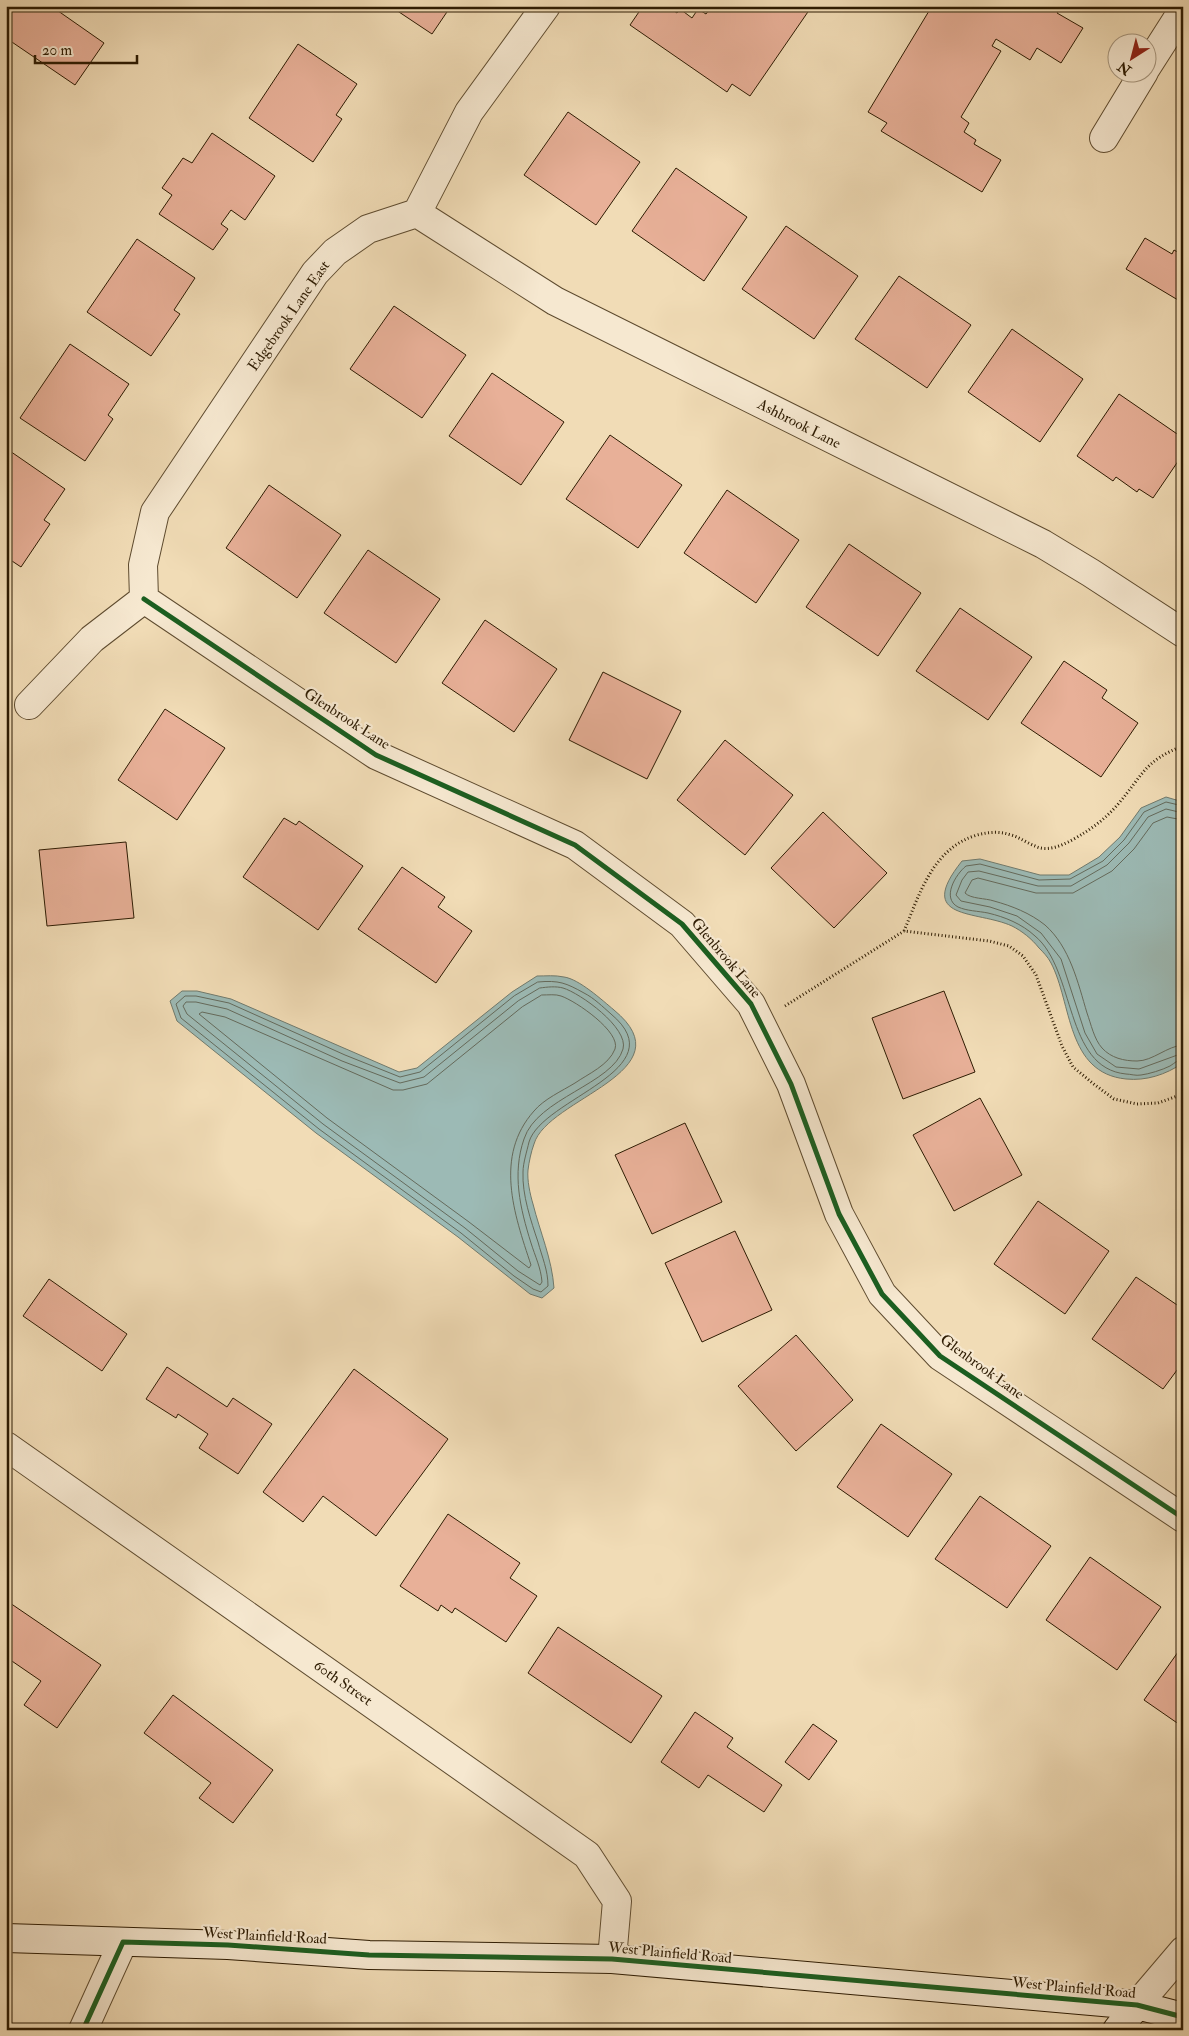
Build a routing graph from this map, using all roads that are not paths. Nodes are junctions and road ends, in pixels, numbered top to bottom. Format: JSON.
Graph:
{"nodes":[{"id":1,"x":546,"y":6,"type":"edge"},
{"id":2,"x":1183,"y":10,"type":"edge"},
{"id":3,"x":1156,"y":52,"type":"edge"},
{"id":4,"x":1138,"y":82,"type":"edge"},
{"id":5,"x":1104,"y":138,"type":"dead end"},
{"id":6,"x":417,"y":214,"type":"junction"},
{"id":7,"x":144,"y":599,"type":"junction"},
{"id":8,"x":1183,"y":633,"type":"edge"},
{"id":9,"x":29,"y":705,"type":"dead end"},
{"id":10,"x":6,"y":1446,"type":"edge"},
{"id":11,"x":1183,"y":1518,"type":"edge"},
{"id":12,"x":6,"y":1938,"type":"edge"},
{"id":13,"x":123,"y":1942,"type":"junction"},
{"id":14,"x":1183,"y":1951,"type":"edge"},
{"id":15,"x":612,"y":1960,"type":"junction"},
{"id":16,"x":1137,"y":2005,"type":"junction"},
{"id":17,"x":1183,"y":2017,"type":"edge"},
{"id":18,"x":83,"y":2030,"type":"edge"},
{"id":19,"x":1117,"y":2030,"type":"edge"}],
"edges":[{"from":1,"to":6,"type":"street"},
{"from":2,"to":3,"type":"street"},
{"from":4,"to":5,"type":"street"},
{"from":6,"to":7,"type":"street","name":"Edgebrook Lane East"},
{"from":6,"to":8,"type":"street","name":"Ashbrook Lane"},
{"from":7,"to":9,"type":"street"},
{"from":7,"to":11,"type":"street","name":"Glenbrook Lane"},
{"from":10,"to":15,"type":"street","name":"60th Street"},
{"from":12,"to":13,"type":"street","name":"West Plainfield Road"},
{"from":13,"to":15,"type":"street","name":"West Plainfield Road"},
{"from":13,"to":18,"type":"street"},
{"from":14,"to":16,"type":"street"},
{"from":15,"to":16,"type":"street","name":"West Plainfield Road"},
{"from":16,"to":17,"type":"street","name":"West Plainfield Road"},
{"from":16,"to":19,"type":"street"}]}
